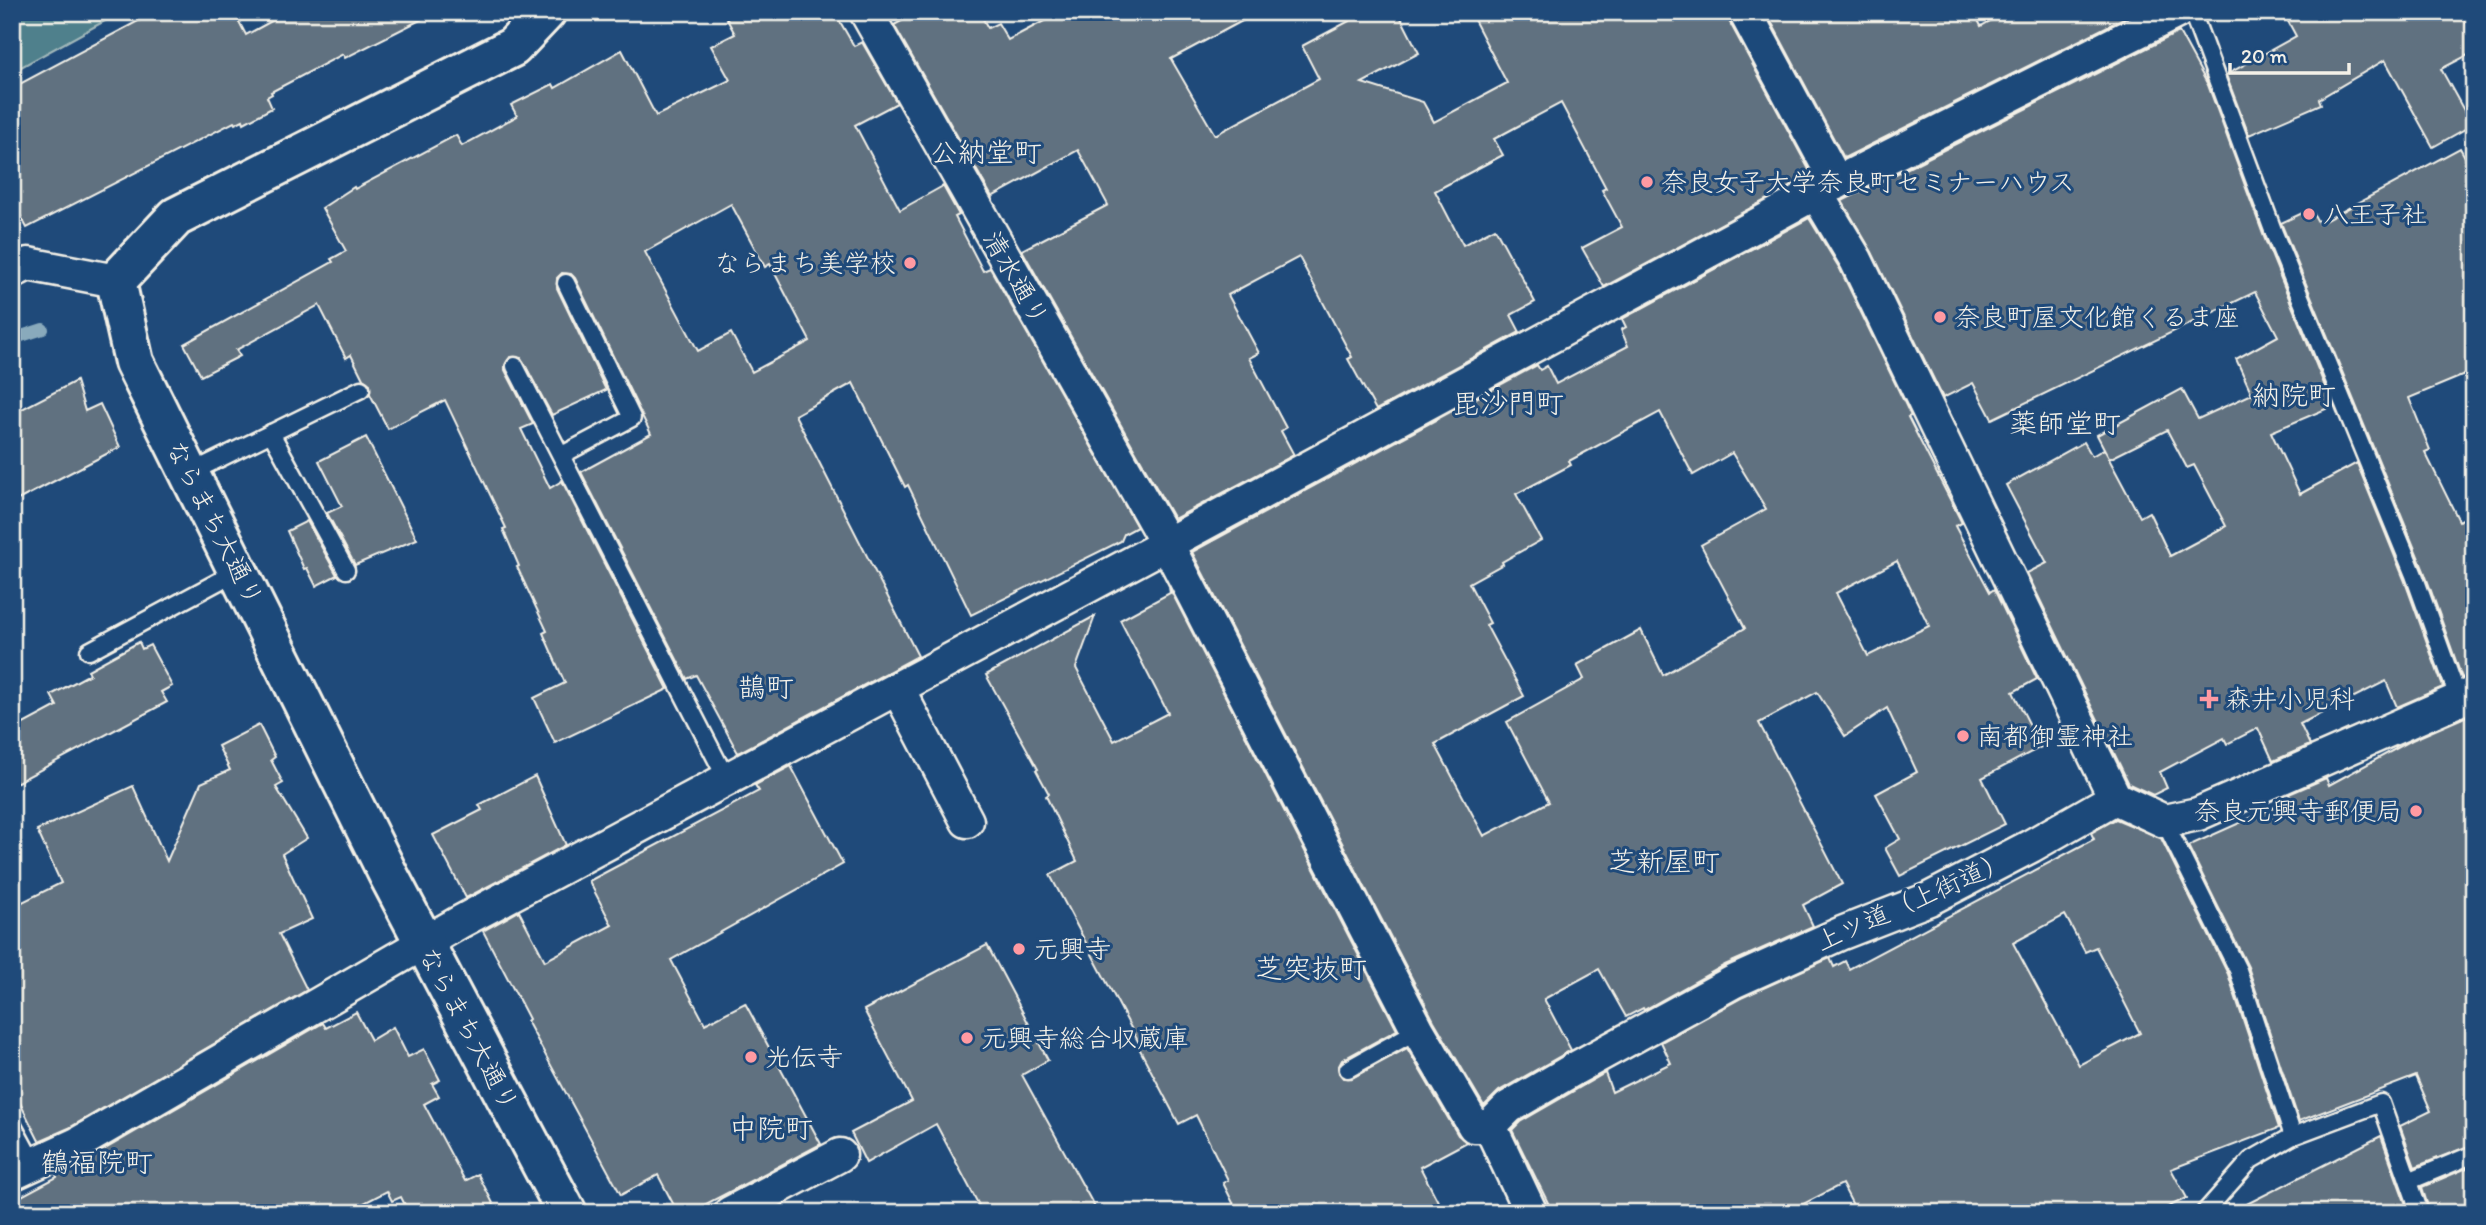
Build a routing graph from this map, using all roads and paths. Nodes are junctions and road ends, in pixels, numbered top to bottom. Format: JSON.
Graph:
{"nodes":[{"id":1,"x":545,"y":12,"type":"edge"},
{"id":2,"x":866,"y":12,"type":"edge"},
{"id":3,"x":1745,"y":12,"type":"edge"},
{"id":4,"x":2177,"y":12,"type":"edge"},
{"id":5,"x":2192,"y":12,"type":"edge"},
{"id":6,"x":1827,"y":188,"type":"junction"},
{"id":7,"x":12,"y":272,"type":"edge"},
{"id":8,"x":116,"y":281,"type":"junction"},
{"id":9,"x":566,"y":283,"type":"dead end"},
{"id":10,"x":515,"y":366,"type":"dead end"},
{"id":11,"x":361,"y":389,"type":"dead end"},
{"id":12,"x":271,"y":433,"type":"junction"},
{"id":13,"x":562,"y":455,"type":"junction"},
{"id":14,"x":190,"y":473,"type":"junction"},
{"id":15,"x":1167,"y":544,"type":"junction"},
{"id":16,"x":239,"y":570,"type":"junction"},
{"id":17,"x":346,"y":570,"type":"dead end"},
{"id":18,"x":89,"y":651,"type":"dead end"},
{"id":19,"x":898,"y":689,"type":"junction"},
{"id":20,"x":2466,"y":696,"type":"edge"},
{"id":21,"x":727,"y":780,"type":"junction"},
{"id":22,"x":2115,"y":798,"type":"junction"},
{"id":23,"x":967,"y":821,"type":"dead end"},
{"id":24,"x":2164,"y":821,"type":"junction"},
{"id":25,"x":424,"y":943,"type":"junction"},
{"id":26,"x":1418,"y":1030,"type":"junction"},
{"id":27,"x":1349,"y":1069,"type":"dead end"},
{"id":28,"x":12,"y":1124,"type":"edge"},
{"id":29,"x":1490,"y":1126,"type":"junction"},
{"id":30,"x":2292,"y":1136,"type":"junction"},
{"id":31,"x":2474,"y":1154,"type":"edge"},
{"id":32,"x":840,"y":1155,"type":"dead end"},
{"id":33,"x":23,"y":1170,"type":"edge"},
{"id":34,"x":2409,"y":1181,"type":"junction"},
{"id":35,"x":567,"y":1213,"type":"edge"},
{"id":36,"x":730,"y":1213,"type":"edge"},
{"id":37,"x":1531,"y":1213,"type":"edge"},
{"id":38,"x":2204,"y":1213,"type":"edge"},
{"id":39,"x":2420,"y":1213,"type":"edge"}],
"edges":[{"from":1,"to":8,"type":"street"},
{"from":2,"to":15,"type":"street","name":"清水通り"},
{"from":3,"to":6,"type":"street"},
{"from":4,"to":6,"type":"street"},
{"from":5,"to":20,"type":"lane"},
{"from":6,"to":15,"type":"street"},
{"from":6,"to":22,"type":"street"},
{"from":7,"to":8,"type":"street"},
{"from":8,"to":14,"type":"street","name":"ならまち大通り"},
{"from":9,"to":13,"type":"lane"},
{"from":10,"to":13,"type":"lane"},
{"from":11,"to":12,"type":"lane"},
{"from":12,"to":14,"type":"lane"},
{"from":12,"to":17,"type":"lane"},
{"from":13,"to":21,"type":"lane"},
{"from":14,"to":16,"type":"street","name":"ならまち大通り"},
{"from":15,"to":19,"type":"street"},
{"from":15,"to":26,"type":"street","name":"清水通り"},
{"from":16,"to":18,"type":"lane"},
{"from":16,"to":25,"type":"street","name":"ならまち大通り"},
{"from":19,"to":21,"type":"street"},
{"from":19,"to":23,"type":"street"},
{"from":20,"to":24,"type":"street"},
{"from":21,"to":25,"type":"street"},
{"from":22,"to":24,"type":"street"},
{"from":22,"to":29,"type":"street","name":"上ツ道（上街道）"},
{"from":24,"to":30,"type":"lane"},
{"from":25,"to":33,"type":"street"},
{"from":25,"to":35,"type":"street","name":"ならまち大通り"},
{"from":26,"to":27,"type":"lane"},
{"from":26,"to":29,"type":"street","name":"清水通り"},
{"from":28,"to":33,"type":"lane"},
{"from":29,"to":37,"type":"street"},
{"from":30,"to":34,"type":"lane"},
{"from":30,"to":38,"type":"lane"},
{"from":31,"to":34,"type":"lane"},
{"from":32,"to":36,"type":"street"},
{"from":34,"to":39,"type":"lane"}]}
